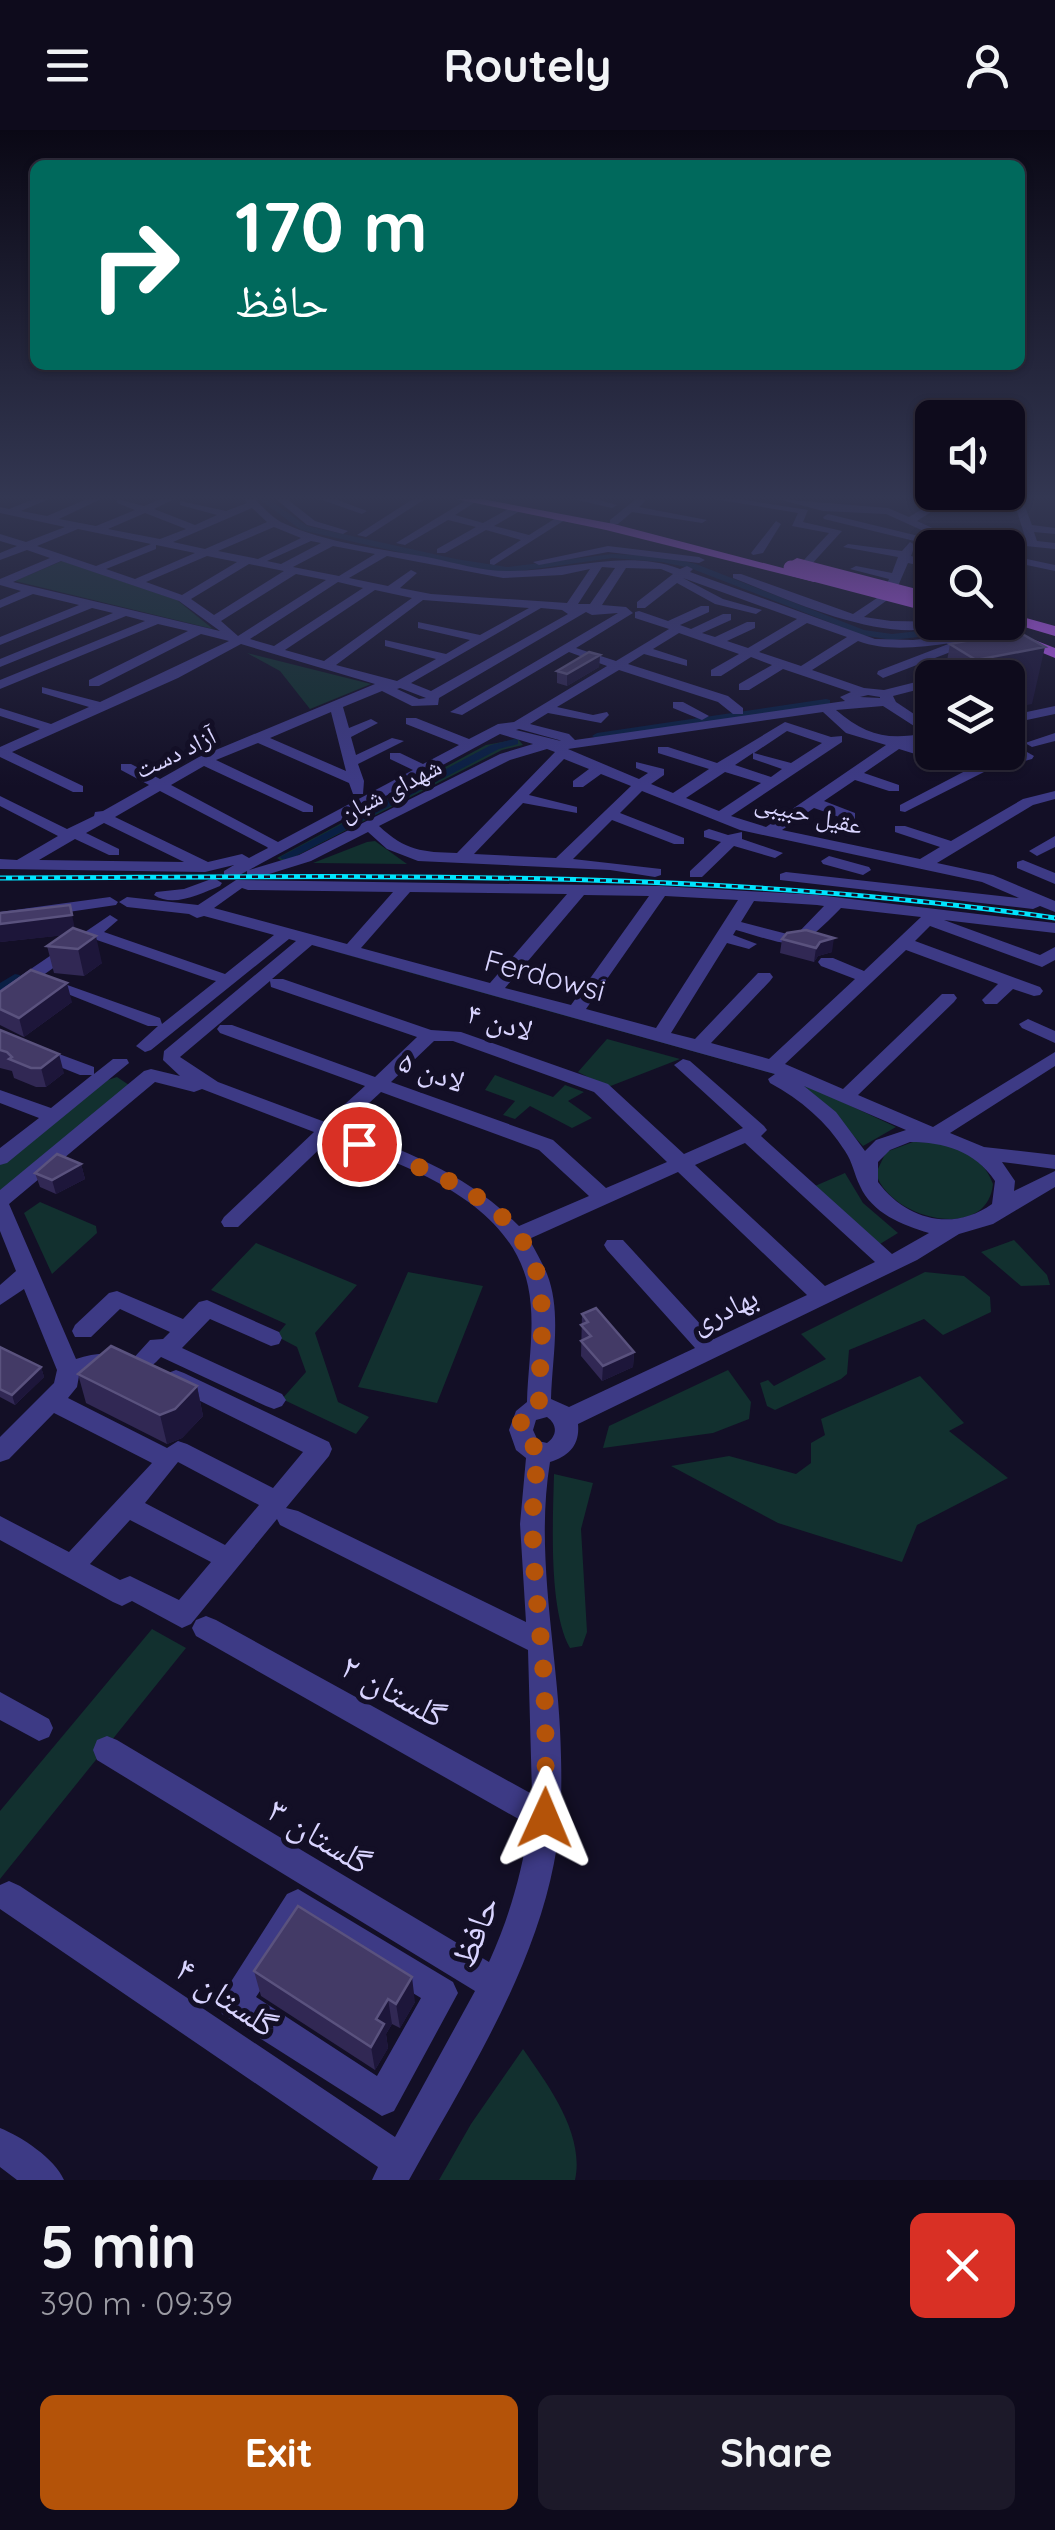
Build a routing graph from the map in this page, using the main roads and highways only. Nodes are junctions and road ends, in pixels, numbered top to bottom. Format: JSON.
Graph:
{"nodes":[{"id":1,"x":1055,"y":616,"type":"edge"},
{"id":2,"x":1025,"y":620,"type":"edge"},
{"id":3,"x":1025,"y":629,"type":"edge"},
{"id":4,"x":1055,"y":635,"type":"edge"},
{"id":5,"x":1025,"y":636,"type":"edge"},
{"id":6,"x":1013,"y":640,"type":"edge"},
{"id":7,"x":1055,"y":650,"type":"edge"}],
"edges":[{"from":1,"to":2,"type":"main road"},
{"from":3,"to":4,"type":"main road"},
{"from":5,"to":7,"type":"main road"},
{"from":6,"to":7,"type":"main road"}]}
